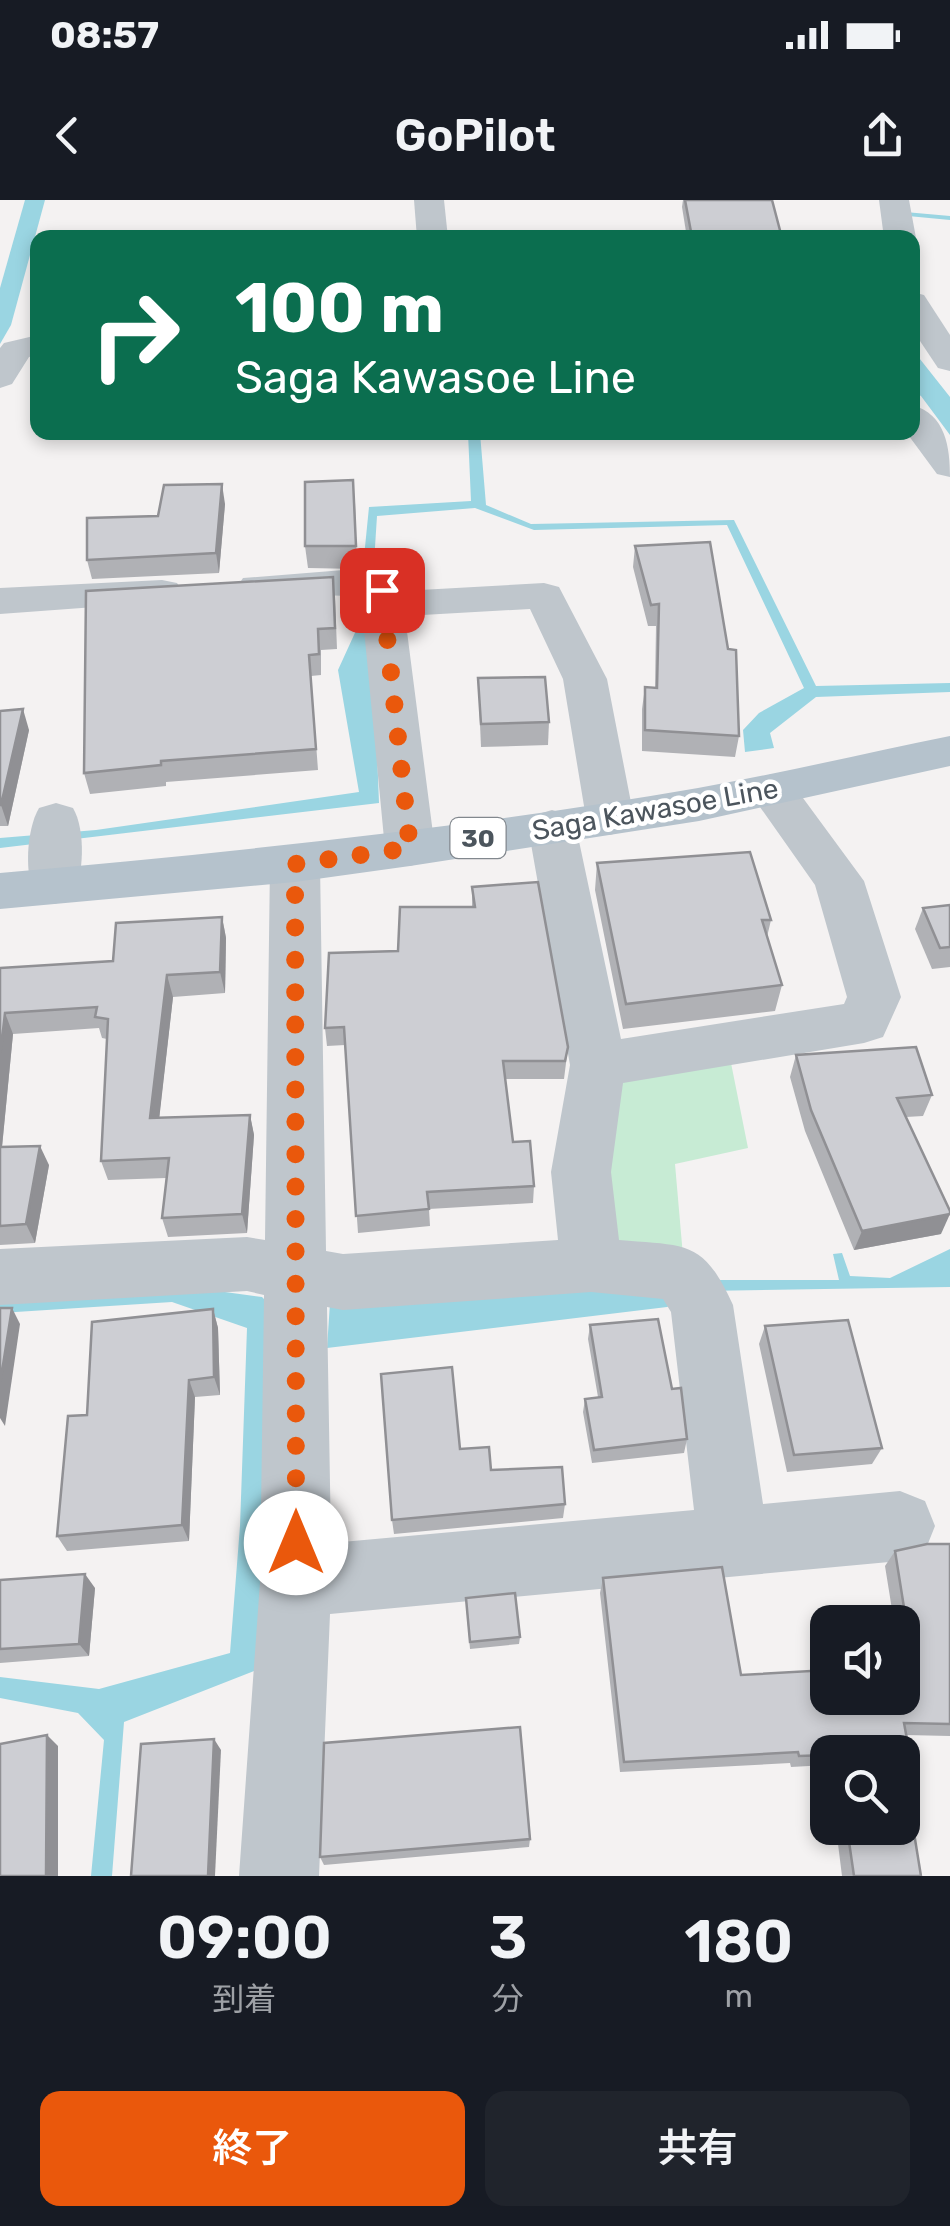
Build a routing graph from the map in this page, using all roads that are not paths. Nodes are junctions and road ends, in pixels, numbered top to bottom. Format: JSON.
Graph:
{"nodes":[{"id":1,"x":429,"y":200,"type":"edge"},
{"id":2,"x":894,"y":200,"type":"edge"},
{"id":3,"x":432,"y":230,"type":"edge"},
{"id":4,"x":899,"y":230,"type":"edge"},
{"id":5,"x":920,"y":320,"type":"edge"},
{"id":6,"x":30,"y":347,"type":"edge"},
{"id":7,"x":950,"y":361,"type":"edge"},
{"id":8,"x":0,"y":376,"type":"edge"},
{"id":9,"x":920,"y":427,"type":"edge"},
{"id":10,"x":950,"y":466,"type":"edge"},
{"id":11,"x":0,"y":602,"type":"edge"},
{"id":12,"x":384,"y":605,"type":"junction"},
{"id":13,"x":950,"y":751,"type":"edge"},
{"id":14,"x":772,"y":790,"type":"junction"},
{"id":15,"x":610,"y":818,"type":"junction"},
{"id":16,"x":552,"y":826,"type":"junction"},
{"id":17,"x":410,"y":848,"type":"junction"},
{"id":18,"x":295,"y":864,"type":"junction"},
{"id":19,"x":0,"y":891,"type":"edge"},
{"id":20,"x":598,"y":1065,"type":"junction"},
{"id":21,"x":591,"y":1264,"type":"junction"},
{"id":22,"x":296,"y":1272,"type":"junction"},
{"id":23,"x":0,"y":1276,"type":"edge"},
{"id":24,"x":900,"y":1526,"type":"dead end"},
{"id":25,"x":733,"y":1541,"type":"junction"},
{"id":26,"x":296,"y":1582,"type":"junction"},
{"id":27,"x":279,"y":1876,"type":"edge"}],
"edges":[{"from":1,"to":3,"type":"street"},
{"from":2,"to":4,"type":"street"},
{"from":5,"to":7,"type":"street"},
{"from":6,"to":8,"type":"street"},
{"from":9,"to":10,"type":"street"},
{"from":11,"to":12,"type":"street"},
{"from":12,"to":15,"type":"street"},
{"from":12,"to":17,"type":"street"},
{"from":13,"to":14,"type":"main road","name":"Saga Kawasoe Line","number":"30"},
{"from":14,"to":15,"type":"main road","name":"Saga Kawasoe Line","number":"30"},
{"from":14,"to":20,"type":"street"},
{"from":15,"to":16,"type":"main road","name":"Saga Kawasoe Line","number":"30"},
{"from":16,"to":17,"type":"main road","name":"Saga Kawasoe Line","number":"30"},
{"from":16,"to":20,"type":"street"},
{"from":17,"to":18,"type":"main road","name":"Saga Kawasoe Line","number":"30"},
{"from":18,"to":19,"type":"main road","name":"Saga Kawasoe Line","number":"30"},
{"from":18,"to":22,"type":"street"},
{"from":20,"to":21,"type":"street"},
{"from":21,"to":22,"type":"street"},
{"from":21,"to":25,"type":"street"},
{"from":22,"to":23,"type":"street"},
{"from":22,"to":26,"type":"street"},
{"from":24,"to":25,"type":"street"},
{"from":25,"to":26,"type":"street"},
{"from":26,"to":27,"type":"street"}]}
